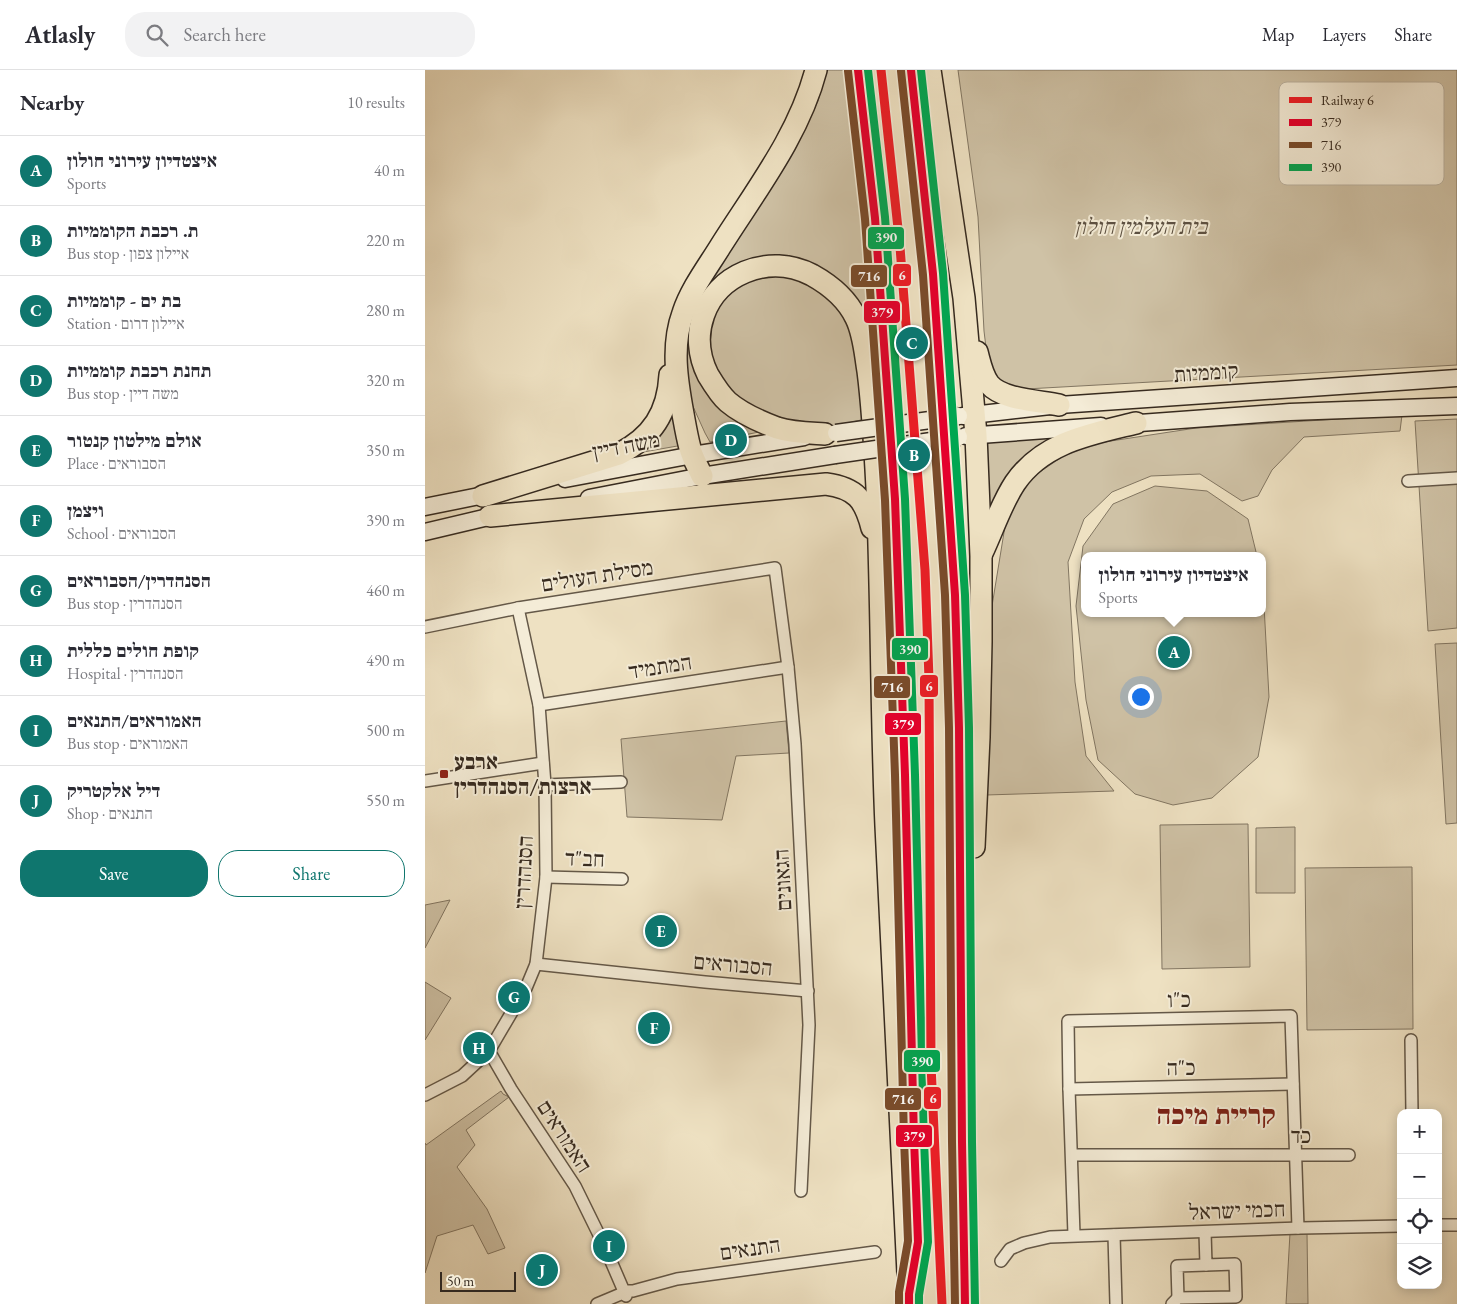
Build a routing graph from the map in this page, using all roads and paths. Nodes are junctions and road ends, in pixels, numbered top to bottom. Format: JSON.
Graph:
{"nodes":[{"id":1,"x":817,"y":70,"type":"edge"},
{"id":2,"x":858,"y":70,"type":"edge"},
{"id":3,"x":911,"y":70,"type":"edge"},
{"id":4,"x":930,"y":70,"type":"edge"},
{"id":5,"x":964,"y":298,"type":"junction"},
{"id":6,"x":679,"y":326,"type":"junction"},
{"id":7,"x":1457,"y":378,"type":"edge"},
{"id":8,"x":1059,"y":405,"type":"junction"},
{"id":9,"x":1457,"y":406,"type":"edge"},
{"id":10,"x":1136,"y":423,"type":"junction"},
{"id":11,"x":967,"y":426,"type":"junction"},
{"id":12,"x":831,"y":433,"type":"junction"},
{"id":13,"x":693,"y":455,"type":"junction"},
{"id":14,"x":702,"y":476,"type":"junction"},
{"id":15,"x":1457,"y":478,"type":"edge"},
{"id":16,"x":1408,"y":481,"type":"dead end"},
{"id":17,"x":483,"y":496,"type":"junction"},
{"id":18,"x":425,"y":507,"type":"edge"},
{"id":19,"x":490,"y":516,"type":"junction"},
{"id":20,"x":425,"y":532,"type":"edge"},
{"id":21,"x":981,"y":556,"type":"junction"},
{"id":22,"x":775,"y":568,"type":"joint"},
{"id":23,"x":880,"y":598,"type":"junction"},
{"id":24,"x":518,"y":608,"type":"junction"},
{"id":25,"x":425,"y":627,"type":"edge"},
{"id":26,"x":788,"y":667,"type":"junction"},
{"id":27,"x":539,"y":705,"type":"junction"},
{"id":28,"x":543,"y":763,"type":"junction"},
{"id":29,"x":425,"y":781,"type":"edge"},
{"id":30,"x":621,"y":782,"type":"dead end"},
{"id":31,"x":545,"y":785,"type":"junction"},
{"id":32,"x":546,"y":877,"type":"junction"},
{"id":33,"x":622,"y":879,"type":"dead end"},
{"id":34,"x":536,"y":964,"type":"junction"},
{"id":35,"x":808,"y":991,"type":"junction"},
{"id":36,"x":1411,"y":1040,"type":"dead end"},
{"id":37,"x":489,"y":1051,"type":"junction"},
{"id":38,"x":1293,"y":1084,"type":"junction"},
{"id":39,"x":1069,"y":1089,"type":"junction"},
{"id":40,"x":425,"y":1095,"type":"edge"},
{"id":41,"x":1412,"y":1109,"type":"edge"},
{"id":42,"x":963,"y":1142,"type":"junction"},
{"id":43,"x":1072,"y":1155,"type":"junction"},
{"id":44,"x":1295,"y":1155,"type":"junction"},
{"id":45,"x":1349,"y":1155,"type":"dead end"},
{"id":46,"x":801,"y":1192,"type":"dead end"},
{"id":47,"x":1442,"y":1225,"type":"edge"},
{"id":48,"x":1457,"y":1225,"type":"edge"},
{"id":49,"x":1397,"y":1226,"type":"edge"},
{"id":50,"x":1298,"y":1228,"type":"junction"},
{"id":51,"x":1205,"y":1232,"type":"junction"},
{"id":52,"x":1074,"y":1235,"type":"junction"},
{"id":53,"x":1114,"y":1235,"type":"junction"},
{"id":54,"x":875,"y":1252,"type":"dead end"},
{"id":55,"x":1001,"y":1262,"type":"dead end"},
{"id":56,"x":1206,"y":1265,"type":"junction"},
{"id":57,"x":628,"y":1293,"type":"junction"},
{"id":58,"x":909,"y":1299,"type":"edge"},
{"id":59,"x":1175,"y":1301,"type":"edge"},
{"id":60,"x":597,"y":1304,"type":"edge"},
{"id":61,"x":604,"y":1304,"type":"edge"},
{"id":62,"x":965,"y":1304,"type":"edge"},
{"id":63,"x":1116,"y":1304,"type":"edge"}],
"edges":[{"from":1,"to":6,"type":"highway"},
{"from":2,"to":58,"type":"highway"},
{"from":3,"to":42,"type":"highway"},
{"from":4,"to":5,"type":"highway"},
{"from":5,"to":8,"type":"highway"},
{"from":5,"to":11,"type":"highway"},
{"from":6,"to":13,"type":"highway"},
{"from":6,"to":17,"type":"highway"},
{"from":7,"to":8,"type":"main road","name":"קוממיות"},
{"from":8,"to":11,"type":"main road","name":"קוממיות"},
{"from":9,"to":10,"type":"main road","name":"קוממיות"},
{"from":10,"to":11,"type":"main road","name":"קוממיות"},
{"from":10,"to":21,"type":"highway"},
{"from":11,"to":12,"type":"main road","name":"משה דיין","bridge":true},
{"from":11,"to":14,"type":"main road","name":"משה דיין","bridge":true},
{"from":11,"to":21,"type":"highway"},
{"from":12,"to":13,"type":"main road","name":"משה דיין"},
{"from":12,"to":23,"type":"highway"},
{"from":13,"to":14,"type":"highway"},
{"from":13,"to":17,"type":"main road","name":"משה דיין"},
{"from":14,"to":19,"type":"main road","name":"משה דיין"},
{"from":15,"to":16,"type":"street"},
{"from":17,"to":18,"type":"main road","name":"משה דיין"},
{"from":19,"to":20,"type":"main road","name":"משה דיין"},
{"from":19,"to":23,"type":"highway"},
{"from":21,"to":42,"type":"highway"},
{"from":22,"to":24,"type":"street","name":"מסילת העולים"},
{"from":22,"to":26,"type":"street","name":"הגאונים"},
{"from":23,"to":58,"type":"highway"},
{"from":24,"to":25,"type":"street","name":"מסילת העולים"},
{"from":24,"to":27,"type":"street","name":"הסנהדרין"},
{"from":26,"to":27,"type":"street","name":"המתמיד"},
{"from":26,"to":35,"type":"street","name":"הגאונים"},
{"from":27,"to":28,"type":"street","name":"הסנהדרין"},
{"from":28,"to":29,"type":"street"},
{"from":28,"to":31,"type":"street","name":"הסנהדרין"},
{"from":30,"to":31,"type":"street"},
{"from":31,"to":32,"type":"street","name":"הסנהדרין"},
{"from":32,"to":33,"type":"street","name":"חב\"ד"},
{"from":32,"to":34,"type":"street","name":"הסנהדרין"},
{"from":34,"to":35,"type":"street","name":"הסבוראים"},
{"from":34,"to":37,"type":"street","name":"הסנהדרין"},
{"from":35,"to":46,"type":"street","name":"הגאונים"},
{"from":36,"to":41,"type":"street"},
{"from":37,"to":40,"type":"street","name":"הסנהדרין"},
{"from":37,"to":57,"type":"street","name":"האמוראים"},
{"from":38,"to":39,"type":"street","name":"כ\"ה"},
{"from":38,"to":39,"type":"street","name":"כ\"ו"},
{"from":38,"to":44,"type":"street"},
{"from":39,"to":43,"type":"street"},
{"from":42,"to":62,"type":"highway"},
{"from":43,"to":44,"type":"street","name":"כד"},
{"from":43,"to":52,"type":"street"},
{"from":44,"to":45,"type":"street","name":"כד"},
{"from":44,"to":50,"type":"street"},
{"from":47,"to":48,"type":"street"},
{"from":49,"to":50,"type":"street","name":"חכמי ישראל"},
{"from":50,"to":51,"type":"street","name":"חכמי ישראל"},
{"from":51,"to":53,"type":"street","name":"חכמי ישראל"},
{"from":51,"to":56,"type":"street"},
{"from":52,"to":53,"type":"street","name":"חכמי ישראל"},
{"from":52,"to":55,"type":"street","name":"חכמי ישראל"},
{"from":53,"to":63,"type":"street"},
{"from":54,"to":57,"type":"street","name":"התנאים"},
{"from":56,"to":59,"type":"street"},
{"from":56,"to":59,"type":"street"},
{"from":57,"to":60,"type":"street","name":"התנאים"},
{"from":57,"to":61,"type":"street","name":"התנאים"}]}
